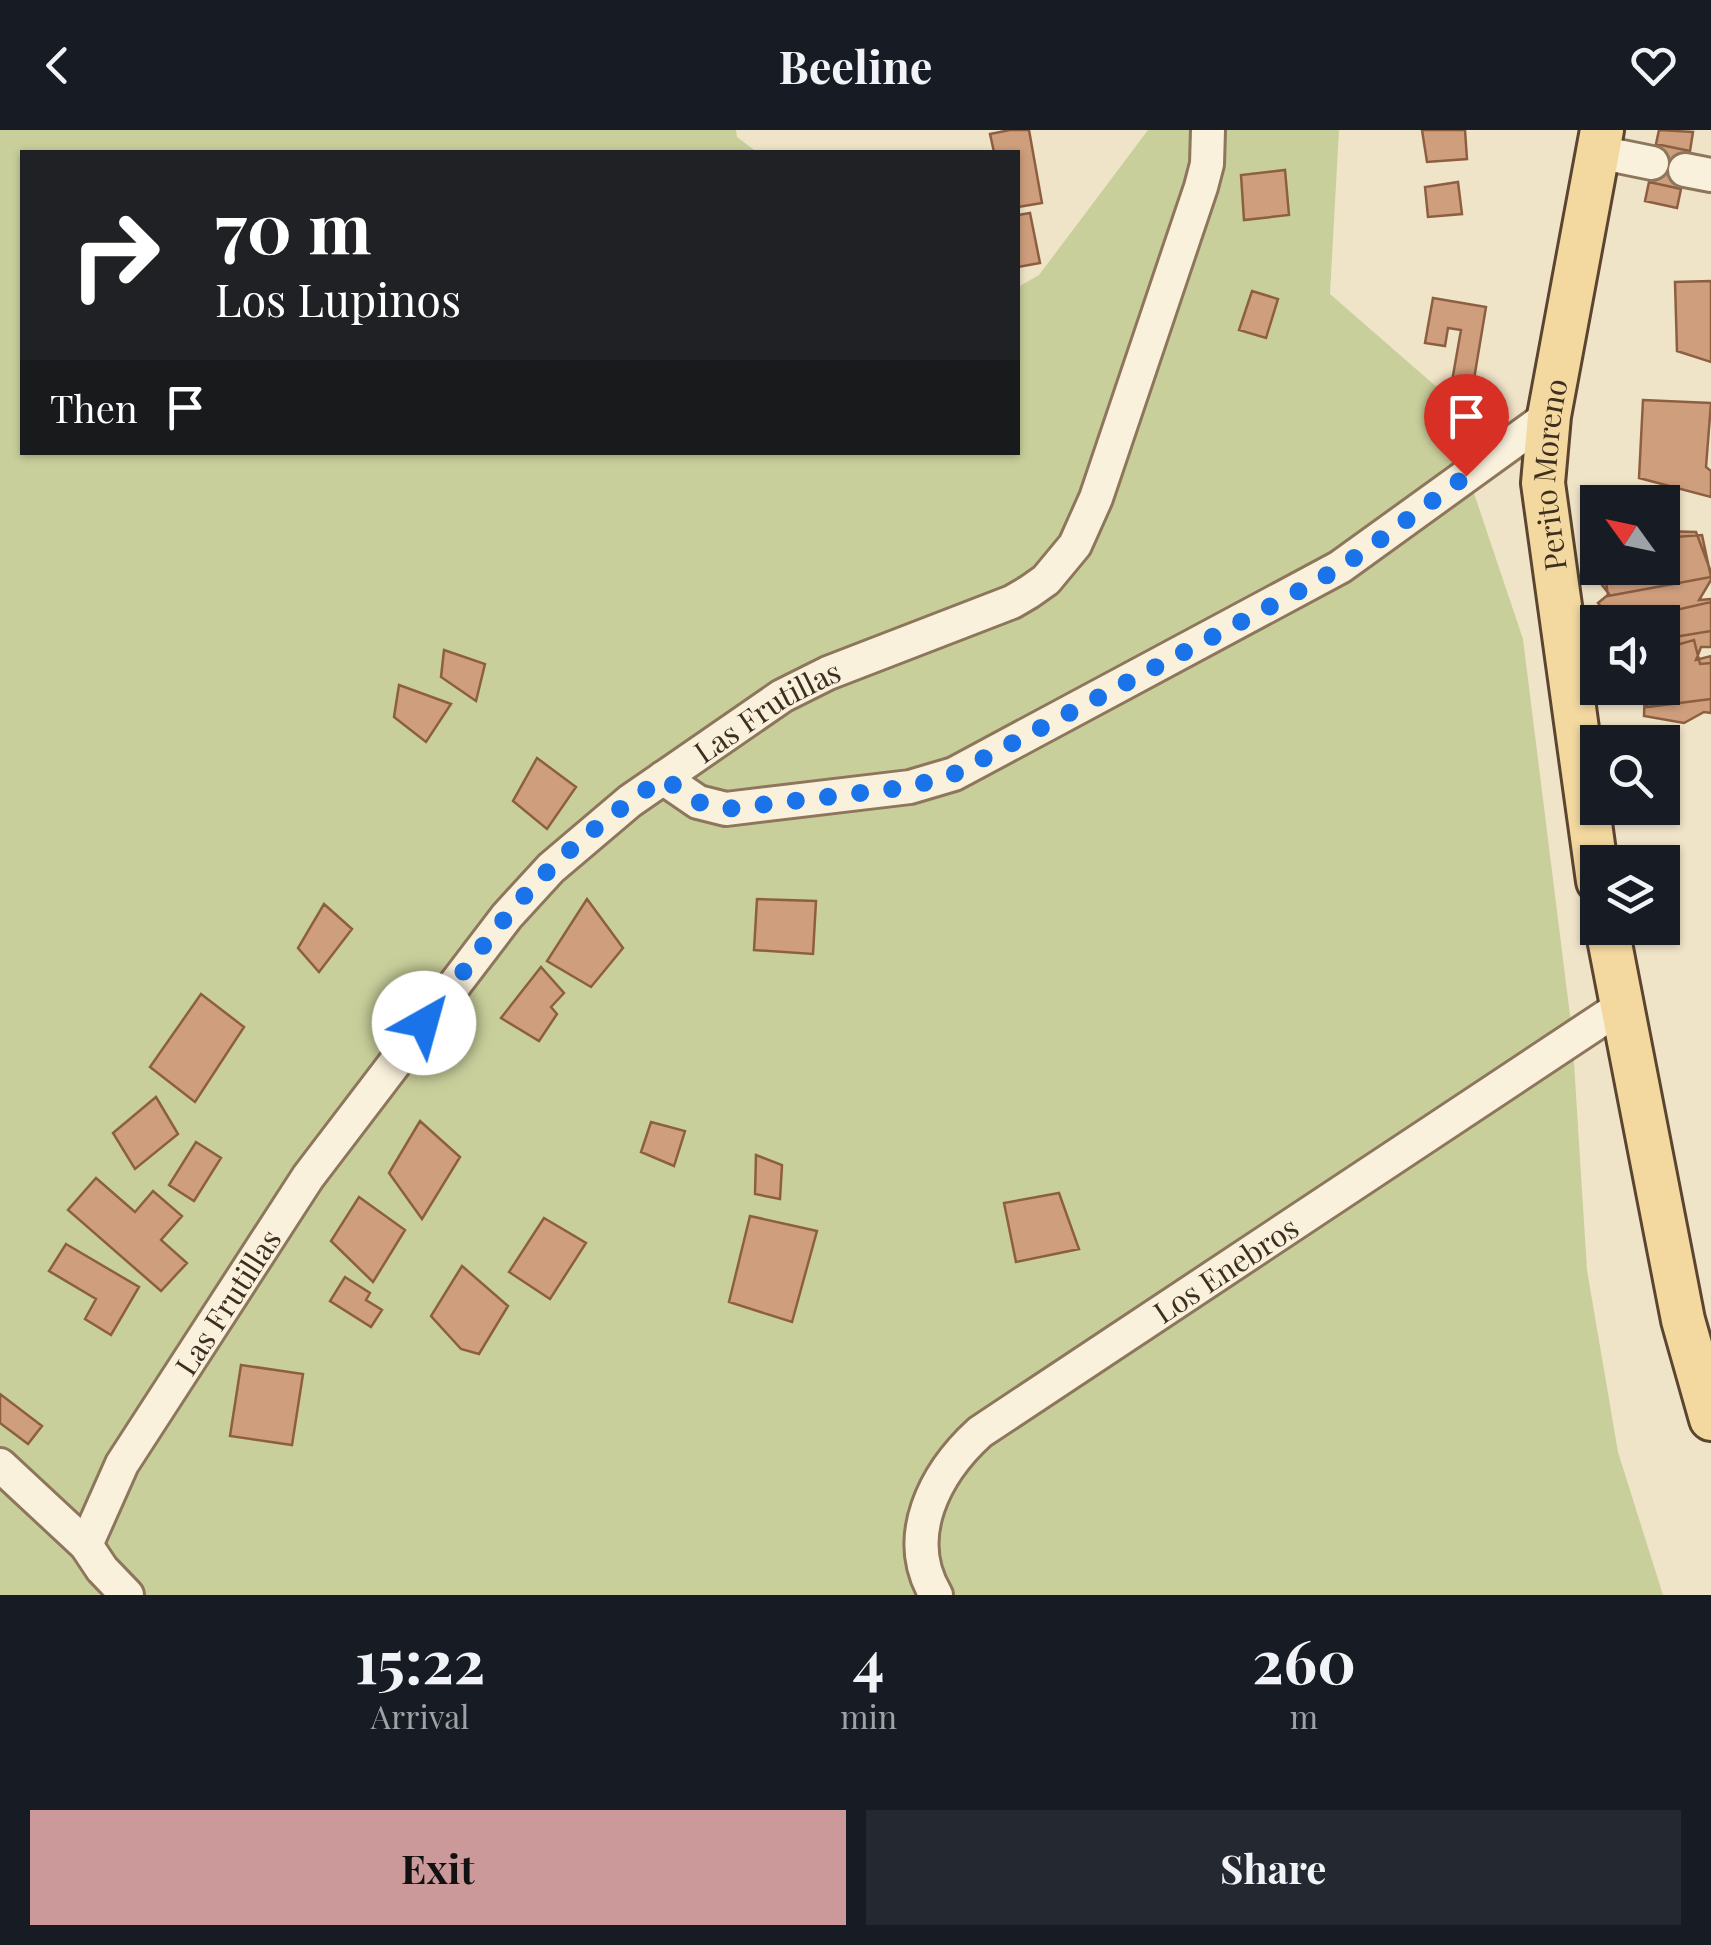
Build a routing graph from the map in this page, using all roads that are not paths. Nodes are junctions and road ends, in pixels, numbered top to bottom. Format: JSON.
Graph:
{"nodes":[{"id":1,"x":1208,"y":130,"type":"edge"},
{"id":2,"x":1600,"y":141,"type":"edge"},
{"id":3,"x":1652,"y":163,"type":"dead end"},
{"id":4,"x":1549,"y":416,"type":"junction"},
{"id":5,"x":663,"y":778,"type":"junction"},
{"id":6,"x":1593,"y":845,"type":"edge"},
{"id":7,"x":1610,"y":945,"type":"edge"},
{"id":8,"x":1622,"y":1006,"type":"junction"},
{"id":9,"x":1711,"y":1419,"type":"edge"},
{"id":10,"x":0,"y":1465,"type":"edge"},
{"id":11,"x":86,"y":1544,"type":"junction"},
{"id":12,"x":127,"y":1595,"type":"edge"},
{"id":13,"x":936,"y":1595,"type":"edge"}],
"edges":[{"from":1,"to":5,"type":"street","name":"Las Frutillas"},
{"from":2,"to":3,"type":"street"},
{"from":2,"to":4,"type":"main road","name":"Perito Moreno"},
{"from":4,"to":5,"type":"street"},
{"from":4,"to":6,"type":"main road","name":"Perito Moreno"},
{"from":5,"to":11,"type":"street","name":"Las Frutillas"},
{"from":7,"to":8,"type":"main road"},
{"from":8,"to":9,"type":"main road"},
{"from":8,"to":13,"type":"street","name":"Los Enebros"},
{"from":10,"to":11,"type":"street"},
{"from":11,"to":12,"type":"street"}]}
